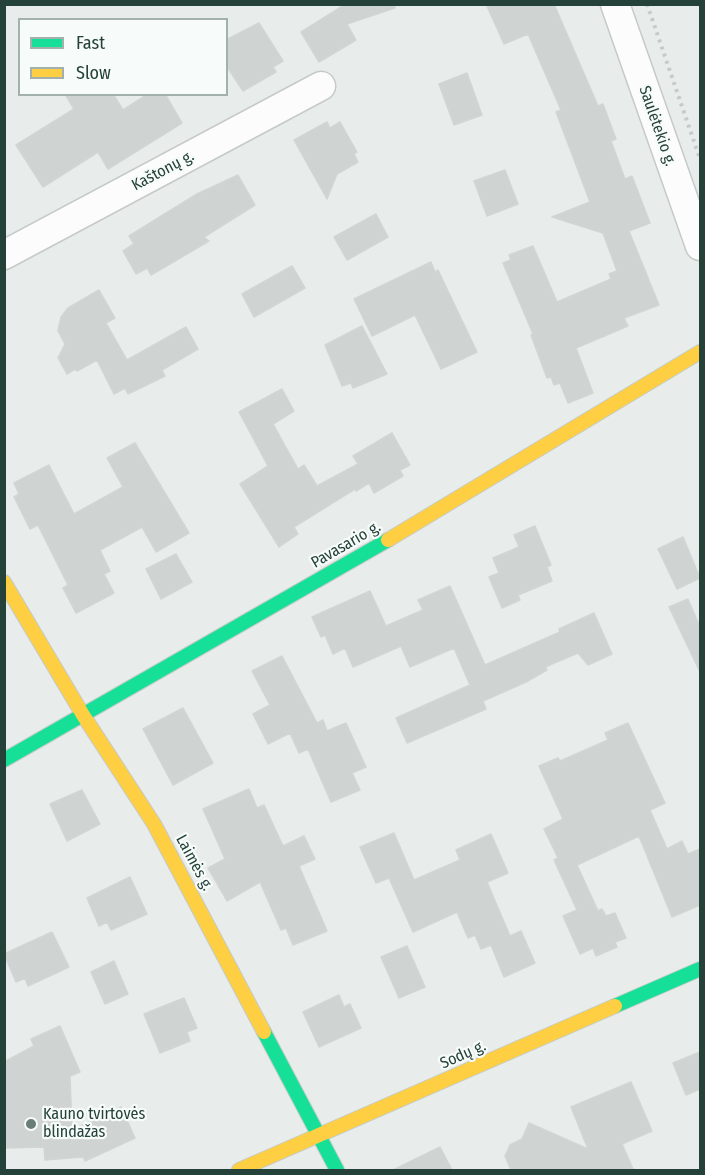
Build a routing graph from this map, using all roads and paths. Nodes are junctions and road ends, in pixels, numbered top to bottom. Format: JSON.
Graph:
{"nodes":[{"id":1,"x":615,"y":4,"type":"edge"},
{"id":2,"x":647,"y":4,"type":"edge"},
{"id":3,"x":321,"y":86,"type":"dead end"},
{"id":4,"x":700,"y":159,"type":"edge"},
{"id":5,"x":700,"y":246,"type":"edge"},
{"id":6,"x":4,"y":255,"type":"edge"},
{"id":7,"x":700,"y":352,"type":"edge"},
{"id":8,"x":4,"y":582,"type":"edge"},
{"id":9,"x":83,"y":715,"type":"junction"},
{"id":10,"x":4,"y":760,"type":"edge"},
{"id":11,"x":700,"y":969,"type":"edge"},
{"id":12,"x":319,"y":1137,"type":"junction"},
{"id":13,"x":239,"y":1170,"type":"edge"},
{"id":14,"x":337,"y":1170,"type":"edge"}],
"edges":[{"from":1,"to":5,"type":"street","name":"Saulėtekio g."},
{"from":2,"to":4,"type":"path"},
{"from":3,"to":6,"type":"street","name":"Kaštonų g."},
{"from":7,"to":9,"type":"street","name":"Pavasario g."},
{"from":8,"to":9,"type":"street","name":"Laimės g."},
{"from":9,"to":10,"type":"street","name":"Pavasario g."},
{"from":9,"to":12,"type":"street","name":"Laimės g."},
{"from":11,"to":12,"type":"street","name":"Sodų g."},
{"from":12,"to":13,"type":"street","name":"Sodų g."},
{"from":12,"to":14,"type":"street","name":"Laimės g."}]}
